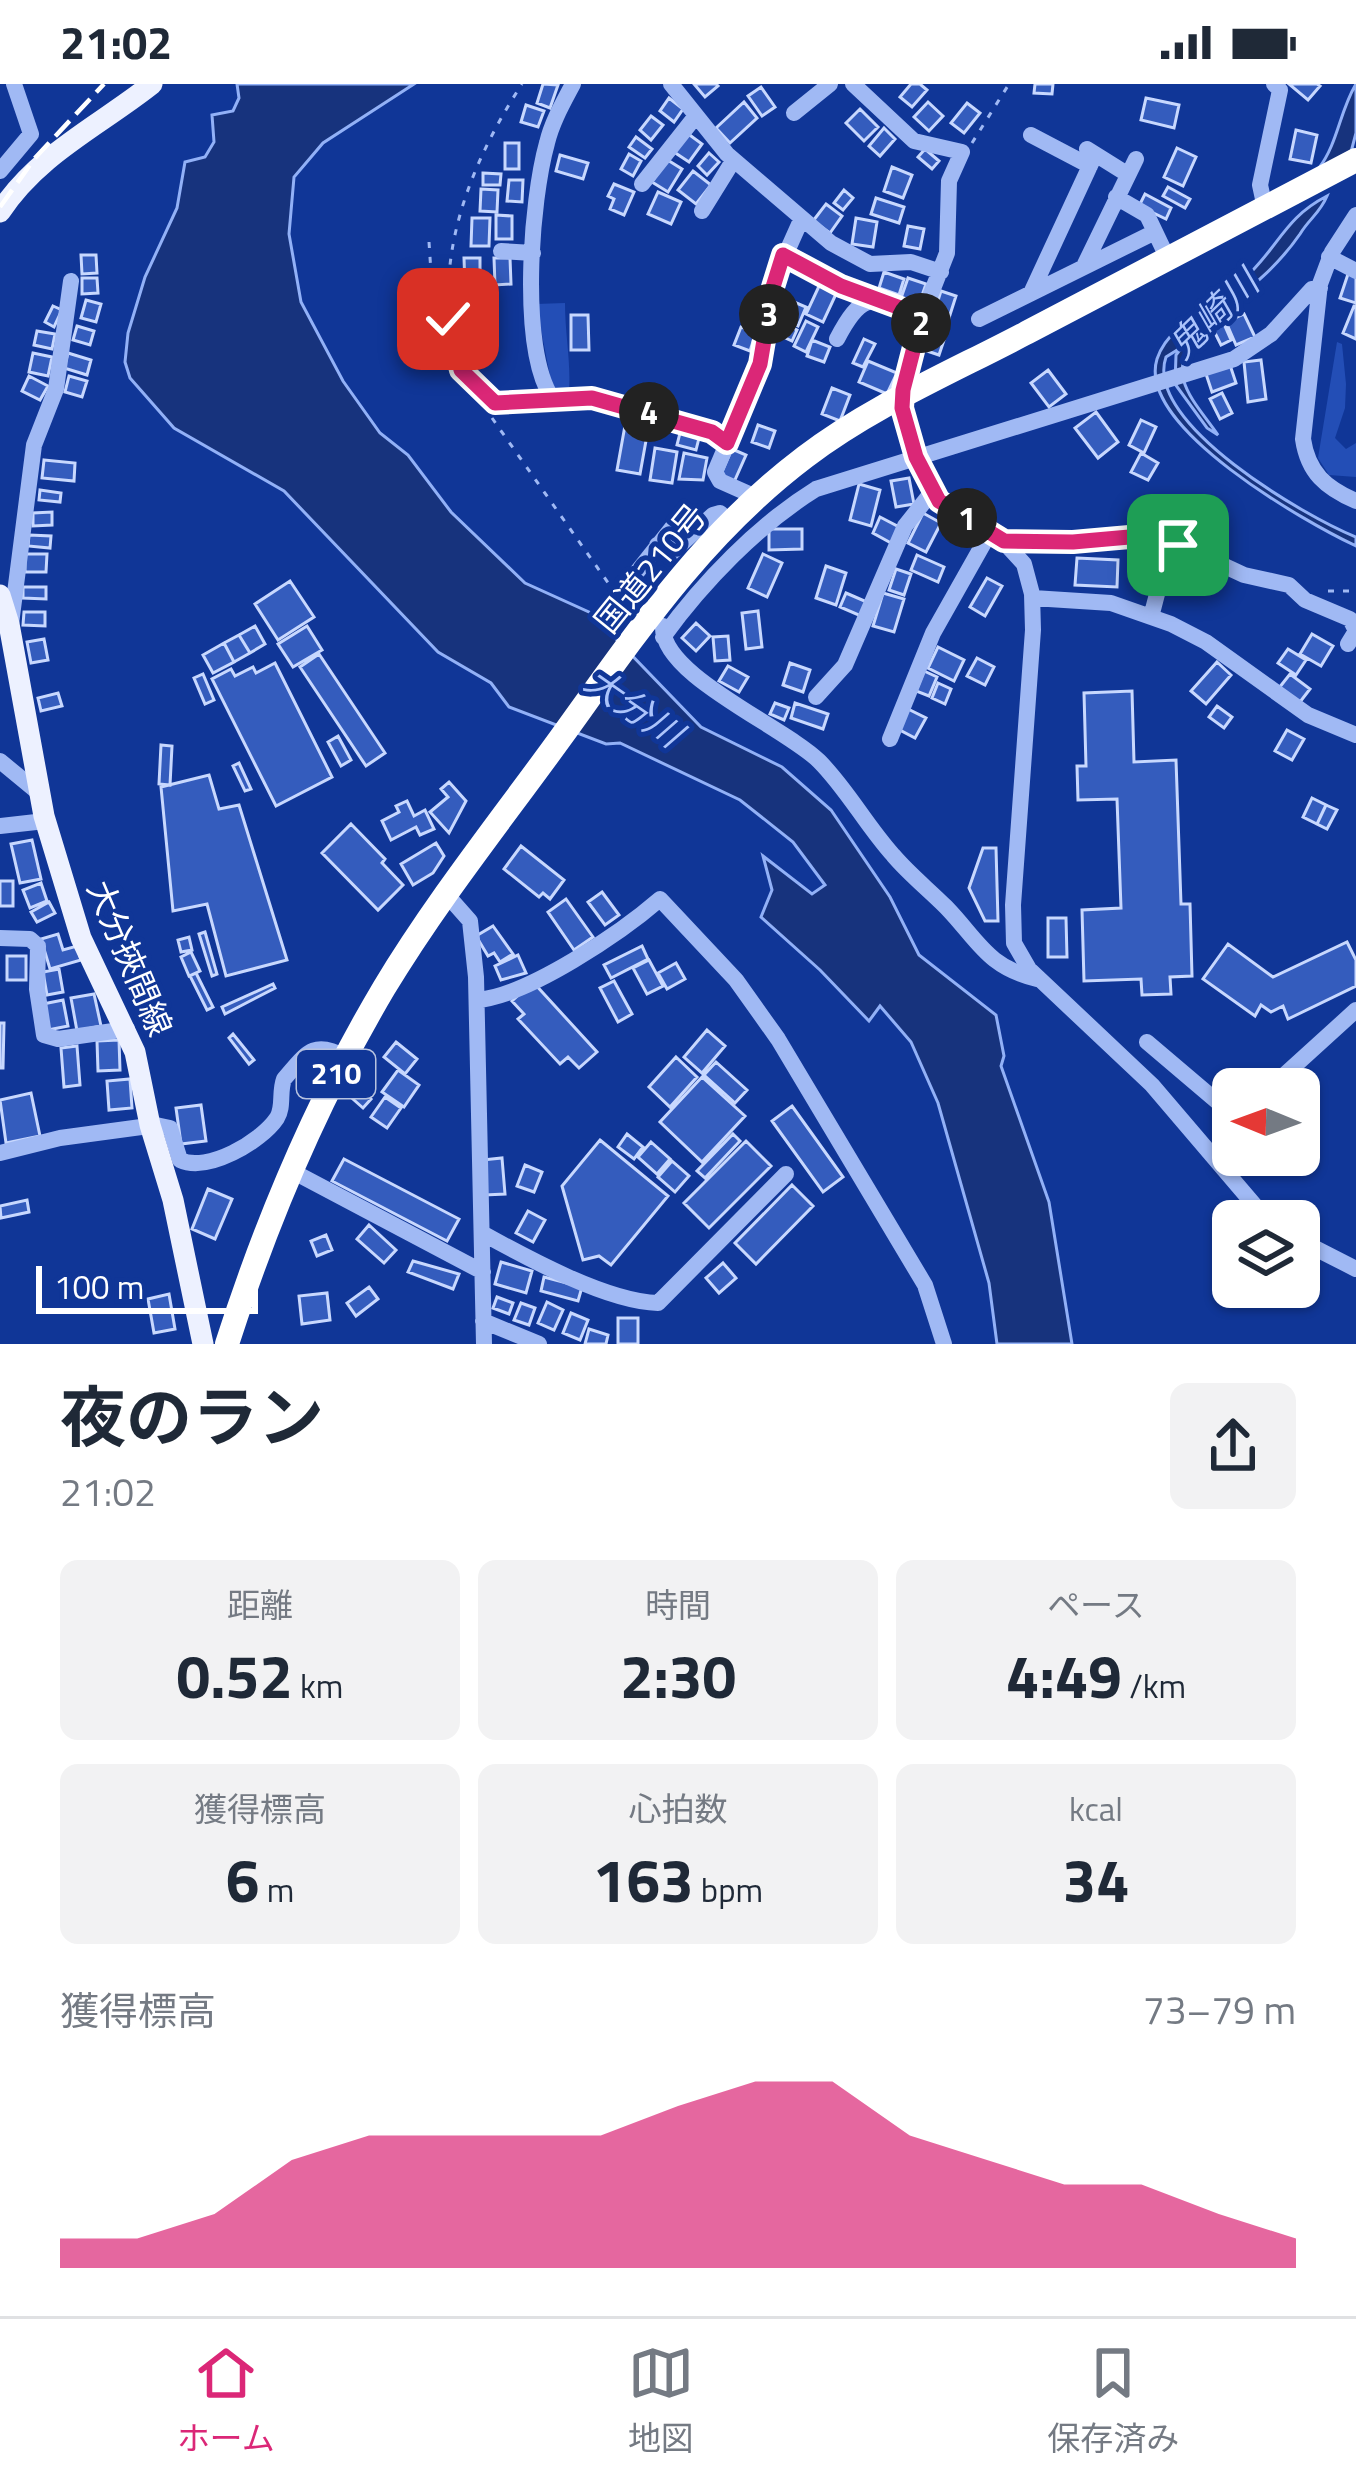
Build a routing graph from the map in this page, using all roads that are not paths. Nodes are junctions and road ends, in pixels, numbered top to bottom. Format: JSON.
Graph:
{"nodes":[{"id":1,"x":14,"y":84,"type":"edge"},
{"id":2,"x":152,"y":84,"type":"edge"},
{"id":3,"x":574,"y":84,"type":"edge"},
{"id":4,"x":671,"y":84,"type":"edge"},
{"id":5,"x":830,"y":84,"type":"edge"},
{"id":6,"x":853,"y":84,"type":"edge"},
{"id":7,"x":1274,"y":84,"type":"edge"},
{"id":8,"x":794,"y":113,"type":"dead end"},
{"id":9,"x":695,"y":117,"type":"junction"},
{"id":10,"x":1031,"y":135,"type":"dead end"},
{"id":11,"x":1090,"y":156,"type":"junction"},
{"id":12,"x":733,"y":160,"type":"junction"},
{"id":13,"x":1351,"y":163,"type":"edge"},
{"id":14,"x":0,"y":171,"type":"edge"},
{"id":15,"x":642,"y":184,"type":"dead end"},
{"id":16,"x":1116,"y":197,"type":"junction"},
{"id":17,"x":1272,"y":205,"type":"junction"},
{"id":18,"x":702,"y":211,"type":"dead end"},
{"id":19,"x":0,"y":212,"type":"edge"},
{"id":20,"x":1356,"y":215,"type":"edge"},
{"id":21,"x":801,"y":220,"type":"junction"},
{"id":22,"x":1156,"y":232,"type":"junction"},
{"id":23,"x":501,"y":251,"type":"dead end"},
{"id":24,"x":533,"y":253,"type":"junction"},
{"id":25,"x":1329,"y":257,"type":"junction"},
{"id":26,"x":1168,"y":259,"type":"junction"},
{"id":27,"x":1084,"y":265,"type":"junction"},
{"id":28,"x":1356,"y":271,"type":"edge"},
{"id":29,"x":941,"y":272,"type":"junction"},
{"id":30,"x":71,"y":280,"type":"dead end"},
{"id":31,"x":1320,"y":288,"type":"junction"},
{"id":32,"x":1038,"y":289,"type":"junction"},
{"id":33,"x":922,"y":316,"type":"junction"},
{"id":34,"x":1059,"y":316,"type":"junction"},
{"id":35,"x":980,"y":319,"type":"dead end"},
{"id":36,"x":837,"y":339,"type":"dead end"},
{"id":37,"x":461,"y":370,"type":"road end"},
{"id":38,"x":552,"y":398,"type":"junction"},
{"id":39,"x":902,"y":398,"type":"junction"},
{"id":40,"x":727,"y":443,"type":"junction"},
{"id":41,"x":916,"y":457,"type":"junction"},
{"id":42,"x":932,"y":492,"type":"junction"},
{"id":43,"x":756,"y":497,"type":"junction"},
{"id":44,"x":1356,"y":501,"type":"edge"},
{"id":45,"x":679,"y":519,"type":"dead end"},
{"id":46,"x":730,"y":521,"type":"junction"},
{"id":47,"x":997,"y":536,"type":"junction"},
{"id":48,"x":1171,"y":541,"type":"junction"},
{"id":49,"x":657,"y":545,"type":"junction"},
{"id":50,"x":633,"y":577,"type":"dead end"},
{"id":51,"x":0,"y":596,"type":"edge"},
{"id":52,"x":1033,"y":598,"type":"junction"},
{"id":53,"x":1151,"y":617,"type":"junction"},
{"id":54,"x":10,"y":631,"type":"junction"},
{"id":55,"x":652,"y":631,"type":"junction"},
{"id":56,"x":1348,"y":644,"type":"dead end"},
{"id":57,"x":816,"y":698,"type":"dead end"},
{"id":58,"x":1356,"y":735,"type":"edge"},
{"id":59,"x":890,"y":739,"type":"dead end"},
{"id":60,"x":0,"y":760,"type":"edge"},
{"id":61,"x":39,"y":793,"type":"junction"},
{"id":62,"x":45,"y":821,"type":"junction"},
{"id":63,"x":0,"y":826,"type":"edge"},
{"id":64,"x":447,"y":895,"type":"junction"},
{"id":65,"x":0,"y":938,"type":"edge"},
{"id":66,"x":1038,"y":979,"type":"junction"},
{"id":67,"x":477,"y":1000,"type":"junction"},
{"id":68,"x":1356,"y":1010,"type":"edge"},
{"id":69,"x":127,"y":1029,"type":"junction"},
{"id":70,"x":1148,"y":1042,"type":"dead end"},
{"id":71,"x":345,"y":1057,"type":"junction"},
{"id":72,"x":1292,"y":1068,"type":"edge"},
{"id":73,"x":1212,"y":1097,"type":"edge"},
{"id":74,"x":150,"y":1125,"type":"junction"},
{"id":75,"x":0,"y":1153,"type":"edge"},
{"id":76,"x":290,"y":1170,"type":"junction"},
{"id":77,"x":787,"y":1174,"type":"dead end"},
{"id":78,"x":1250,"y":1200,"type":"edge"},
{"id":79,"x":482,"y":1233,"type":"junction"},
{"id":80,"x":1320,"y":1251,"type":"edge"},
{"id":81,"x":1356,"y":1269,"type":"edge"},
{"id":82,"x":483,"y":1273,"type":"junction"},
{"id":83,"x":483,"y":1321,"type":"junction"},
{"id":84,"x":203,"y":1344,"type":"edge"},
{"id":85,"x":227,"y":1344,"type":"edge"},
{"id":86,"x":484,"y":1344,"type":"edge"},
{"id":87,"x":539,"y":1344,"type":"edge"},
{"id":88,"x":944,"y":1344,"type":"edge"}],
"edges":[{"from":1,"to":14,"type":"street"},
{"from":2,"to":19,"type":"main road"},
{"from":3,"to":24,"type":"street"},
{"from":4,"to":9,"type":"street"},
{"from":5,"to":8,"type":"street"},
{"from":6,"to":29,"type":"street"},
{"from":7,"to":17,"type":"street"},
{"from":9,"to":12,"type":"street"},
{"from":9,"to":15,"type":"street"},
{"from":10,"to":11,"type":"street"},
{"from":11,"to":16,"type":"street"},
{"from":11,"to":32,"type":"street"},
{"from":12,"to":18,"type":"street"},
{"from":12,"to":21,"type":"street"},
{"from":13,"to":17,"type":"highway","name":"国道210号","number":"210"},
{"from":16,"to":22,"type":"street"},
{"from":16,"to":27,"type":"street"},
{"from":17,"to":26,"type":"highway","name":"国道210号","number":"210"},
{"from":20,"to":25,"type":"street"},
{"from":21,"to":29,"type":"street"},
{"from":21,"to":40,"type":"street"},
{"from":22,"to":26,"type":"street"},
{"from":22,"to":27,"type":"street"},
{"from":23,"to":24,"type":"street"},
{"from":24,"to":38,"type":"street"},
{"from":25,"to":28,"type":"street"},
{"from":25,"to":31,"type":"street"},
{"from":26,"to":34,"type":"highway","name":"国道210号","number":"210"},
{"from":27,"to":32,"type":"street"},
{"from":29,"to":33,"type":"street"},
{"from":30,"to":54,"type":"street"},
{"from":31,"to":41,"type":"street"},
{"from":31,"to":44,"type":"street"},
{"from":32,"to":34,"type":"street"},
{"from":32,"to":35,"type":"street"},
{"from":33,"to":36,"type":"street"},
{"from":33,"to":39,"type":"street"},
{"from":34,"to":39,"type":"highway","name":"国道210号","number":"210"},
{"from":37,"to":38,"type":"street"},
{"from":38,"to":40,"type":"street"},
{"from":39,"to":41,"type":"street"},
{"from":39,"to":43,"type":"highway","name":"国道210号","number":"210"},
{"from":40,"to":43,"type":"street"},
{"from":41,"to":42,"type":"street"},
{"from":41,"to":55,"type":"street"},
{"from":42,"to":47,"type":"street"},
{"from":42,"to":57,"type":"street"},
{"from":43,"to":46,"type":"highway","name":"国道210号","number":"210"},
{"from":45,"to":49,"type":"street"},
{"from":46,"to":49,"type":"street"},
{"from":46,"to":55,"type":"highway","name":"国道210号","number":"210"},
{"from":47,"to":48,"type":"street"},
{"from":47,"to":52,"type":"street"},
{"from":47,"to":59,"type":"street"},
{"from":48,"to":53,"type":"street"},
{"from":48,"to":56,"type":"street"},
{"from":49,"to":50,"type":"street"},
{"from":51,"to":54,"type":"main road","name":"大分挾間線"},
{"from":52,"to":53,"type":"street"},
{"from":52,"to":66,"type":"street"},
{"from":53,"to":58,"type":"street"},
{"from":54,"to":61,"type":"main road","name":"大分挾間線"},
{"from":55,"to":64,"type":"highway","name":"国道210号","number":"210"},
{"from":55,"to":66,"type":"street"},
{"from":60,"to":61,"type":"street"},
{"from":61,"to":62,"type":"main road","name":"大分挾間線"},
{"from":62,"to":63,"type":"street"},
{"from":62,"to":69,"type":"main road","name":"大分挾間線"},
{"from":64,"to":67,"type":"street"},
{"from":64,"to":71,"type":"highway","name":"国道210号","number":"210"},
{"from":65,"to":69,"type":"street"},
{"from":66,"to":78,"type":"street"},
{"from":67,"to":79,"type":"street"},
{"from":67,"to":88,"type":"street"},
{"from":68,"to":72,"type":"street"},
{"from":69,"to":74,"type":"main road","name":"大分挾間線"},
{"from":70,"to":73,"type":"street"},
{"from":71,"to":74,"type":"street"},
{"from":71,"to":76,"type":"highway","name":"国道210号","number":"210"},
{"from":74,"to":75,"type":"street"},
{"from":74,"to":84,"type":"main road","name":"大分挾間線"},
{"from":76,"to":82,"type":"street"},
{"from":76,"to":85,"type":"highway","name":"国道210号","number":"210"},
{"from":77,"to":79,"type":"street"},
{"from":79,"to":82,"type":"street"},
{"from":80,"to":81,"type":"street"},
{"from":82,"to":83,"type":"street"},
{"from":83,"to":86,"type":"street"},
{"from":83,"to":87,"type":"street"}]}
